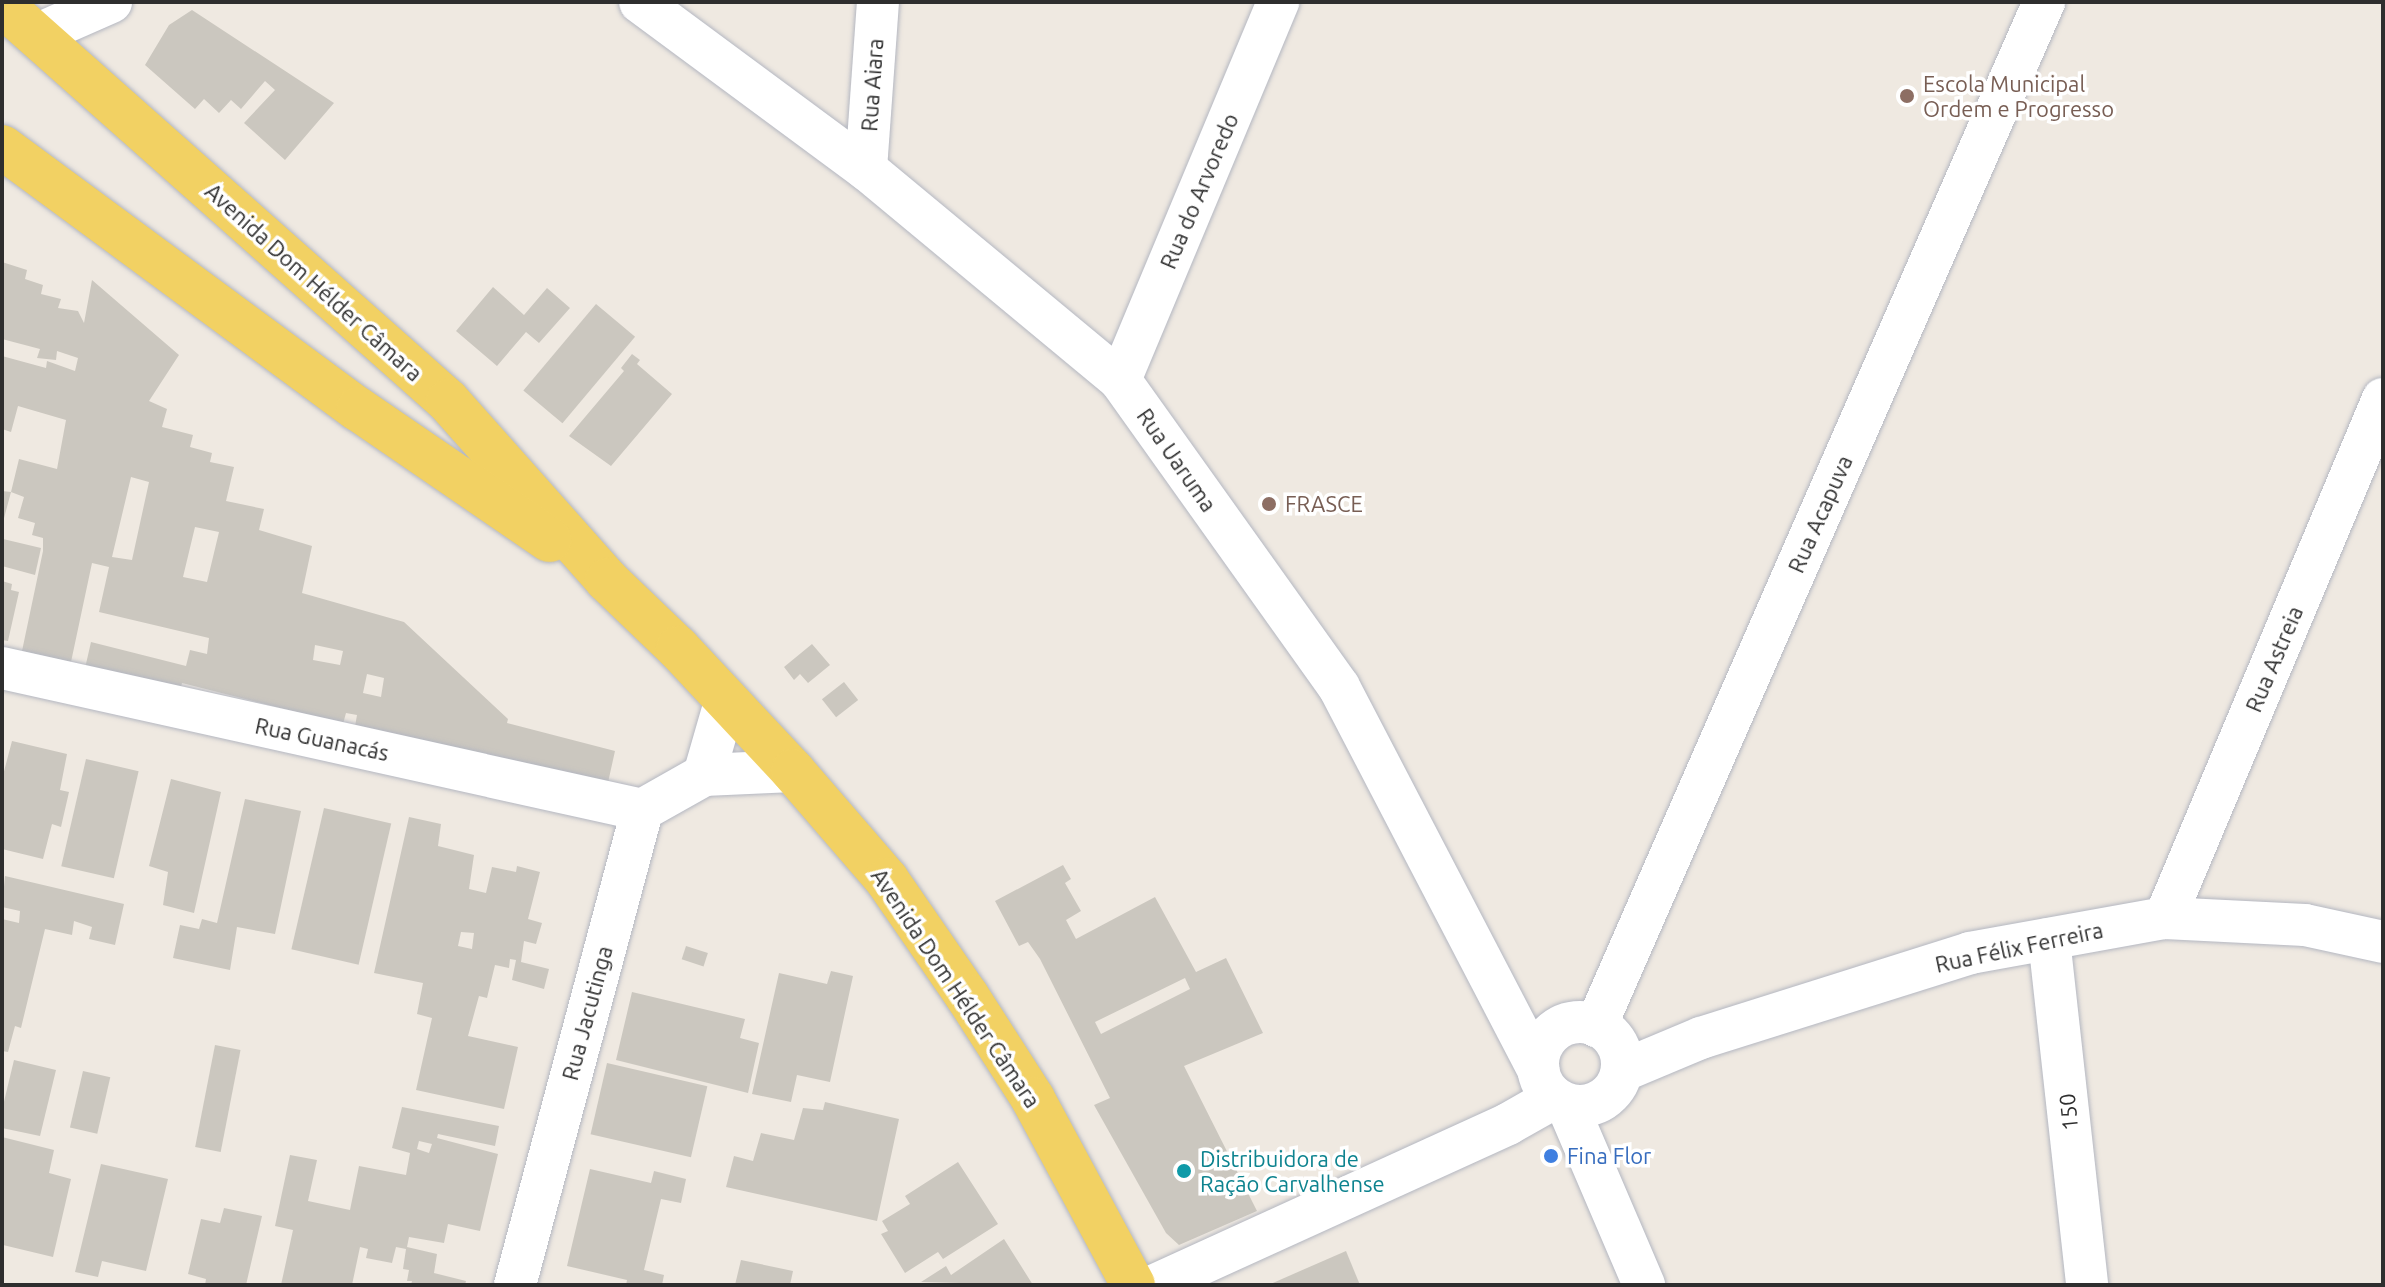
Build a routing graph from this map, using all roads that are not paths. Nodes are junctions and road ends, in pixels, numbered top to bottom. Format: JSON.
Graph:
{"nodes":[{"id":1,"x":111,"y":2,"type":"edge"},
{"id":2,"x":640,"y":2,"type":"edge"},
{"id":3,"x":878,"y":2,"type":"edge"},
{"id":4,"x":1278,"y":2,"type":"edge"},
{"id":5,"x":2044,"y":2,"type":"edge"},
{"id":6,"x":2,"y":5,"type":"edge"},
{"id":7,"x":36,"y":35,"type":"junction"},
{"id":8,"x":2,"y":147,"type":"edge"},
{"id":9,"x":866,"y":169,"type":"junction"},
{"id":10,"x":1120,"y":380,"type":"junction"},
{"id":11,"x":2383,"y":399,"type":"edge"},
{"id":12,"x":607,"y":580,"type":"junction"},
{"id":13,"x":2,"y":668,"type":"edge"},
{"id":14,"x":726,"y":699,"type":"junction"},
{"id":15,"x":793,"y":771,"type":"junction"},
{"id":16,"x":704,"y":775,"type":"junction"},
{"id":17,"x":642,"y":810,"type":"junction"},
{"id":18,"x":2165,"y":918,"type":"junction"},
{"id":19,"x":2049,"y":939,"type":"junction"},
{"id":20,"x":2383,"y":942,"type":"edge"},
{"id":21,"x":1596,"y":1026,"type":"junction"},
{"id":22,"x":1622,"y":1071,"type":"junction"},
{"id":23,"x":1553,"y":1091,"type":"junction"},
{"id":24,"x":515,"y":1285,"type":"edge"},
{"id":25,"x":1133,"y":1285,"type":"edge"},
{"id":26,"x":1155,"y":1285,"type":"edge"},
{"id":27,"x":1644,"y":1285,"type":"edge"},
{"id":28,"x":2087,"y":1285,"type":"edge"}],
"edges":[{"from":1,"to":7,"type":"street"},
{"from":2,"to":9,"type":"street","name":"Rua Uaruma"},
{"from":3,"to":9,"type":"street","name":"Rua Aiara"},
{"from":4,"to":10,"type":"street","name":"Rua do Arvoredo"},
{"from":5,"to":21,"type":"street","name":"Rua Acapuva"},
{"from":6,"to":7,"type":"main road","name":"Avenida Dom Hélder Câmara"},
{"from":7,"to":12,"type":"main road","name":"Avenida Dom Hélder Câmara"},
{"from":8,"to":12,"type":"main road","name":"Avenida Dom Hélder Câmara"},
{"from":9,"to":10,"type":"street","name":"Rua Uaruma"},
{"from":10,"to":23,"type":"street","name":"Rua Uaruma"},
{"from":11,"to":18,"type":"street","name":"Rua Astreia"},
{"from":12,"to":14,"type":"main road","name":"Avenida Dom Hélder Câmara"},
{"from":13,"to":17,"type":"street","name":"Rua Guanacás"},
{"from":14,"to":15,"type":"main road","name":"Avenida Dom Hélder Câmara"},
{"from":14,"to":16,"type":"street"},
{"from":15,"to":16,"type":"street"},
{"from":15,"to":25,"type":"main road","name":"Avenida Dom Hélder Câmara"},
{"from":16,"to":17,"type":"street"},
{"from":17,"to":24,"type":"street","name":"Rua Jacutinga"},
{"from":18,"to":19,"type":"street","name":"Rua Félix Ferreira"},
{"from":18,"to":20,"type":"street","name":"Rua Félix Ferreira"},
{"from":19,"to":22,"type":"street","name":"Rua Félix Ferreira"},
{"from":19,"to":28,"type":"street","name":"150"},
{"from":21,"to":22,"type":"street"},
{"from":21,"to":23,"type":"street"},
{"from":22,"to":23,"type":"street"},
{"from":23,"to":26,"type":"street"},
{"from":23,"to":27,"type":"street","name":"Rua Uaruma"}]}
